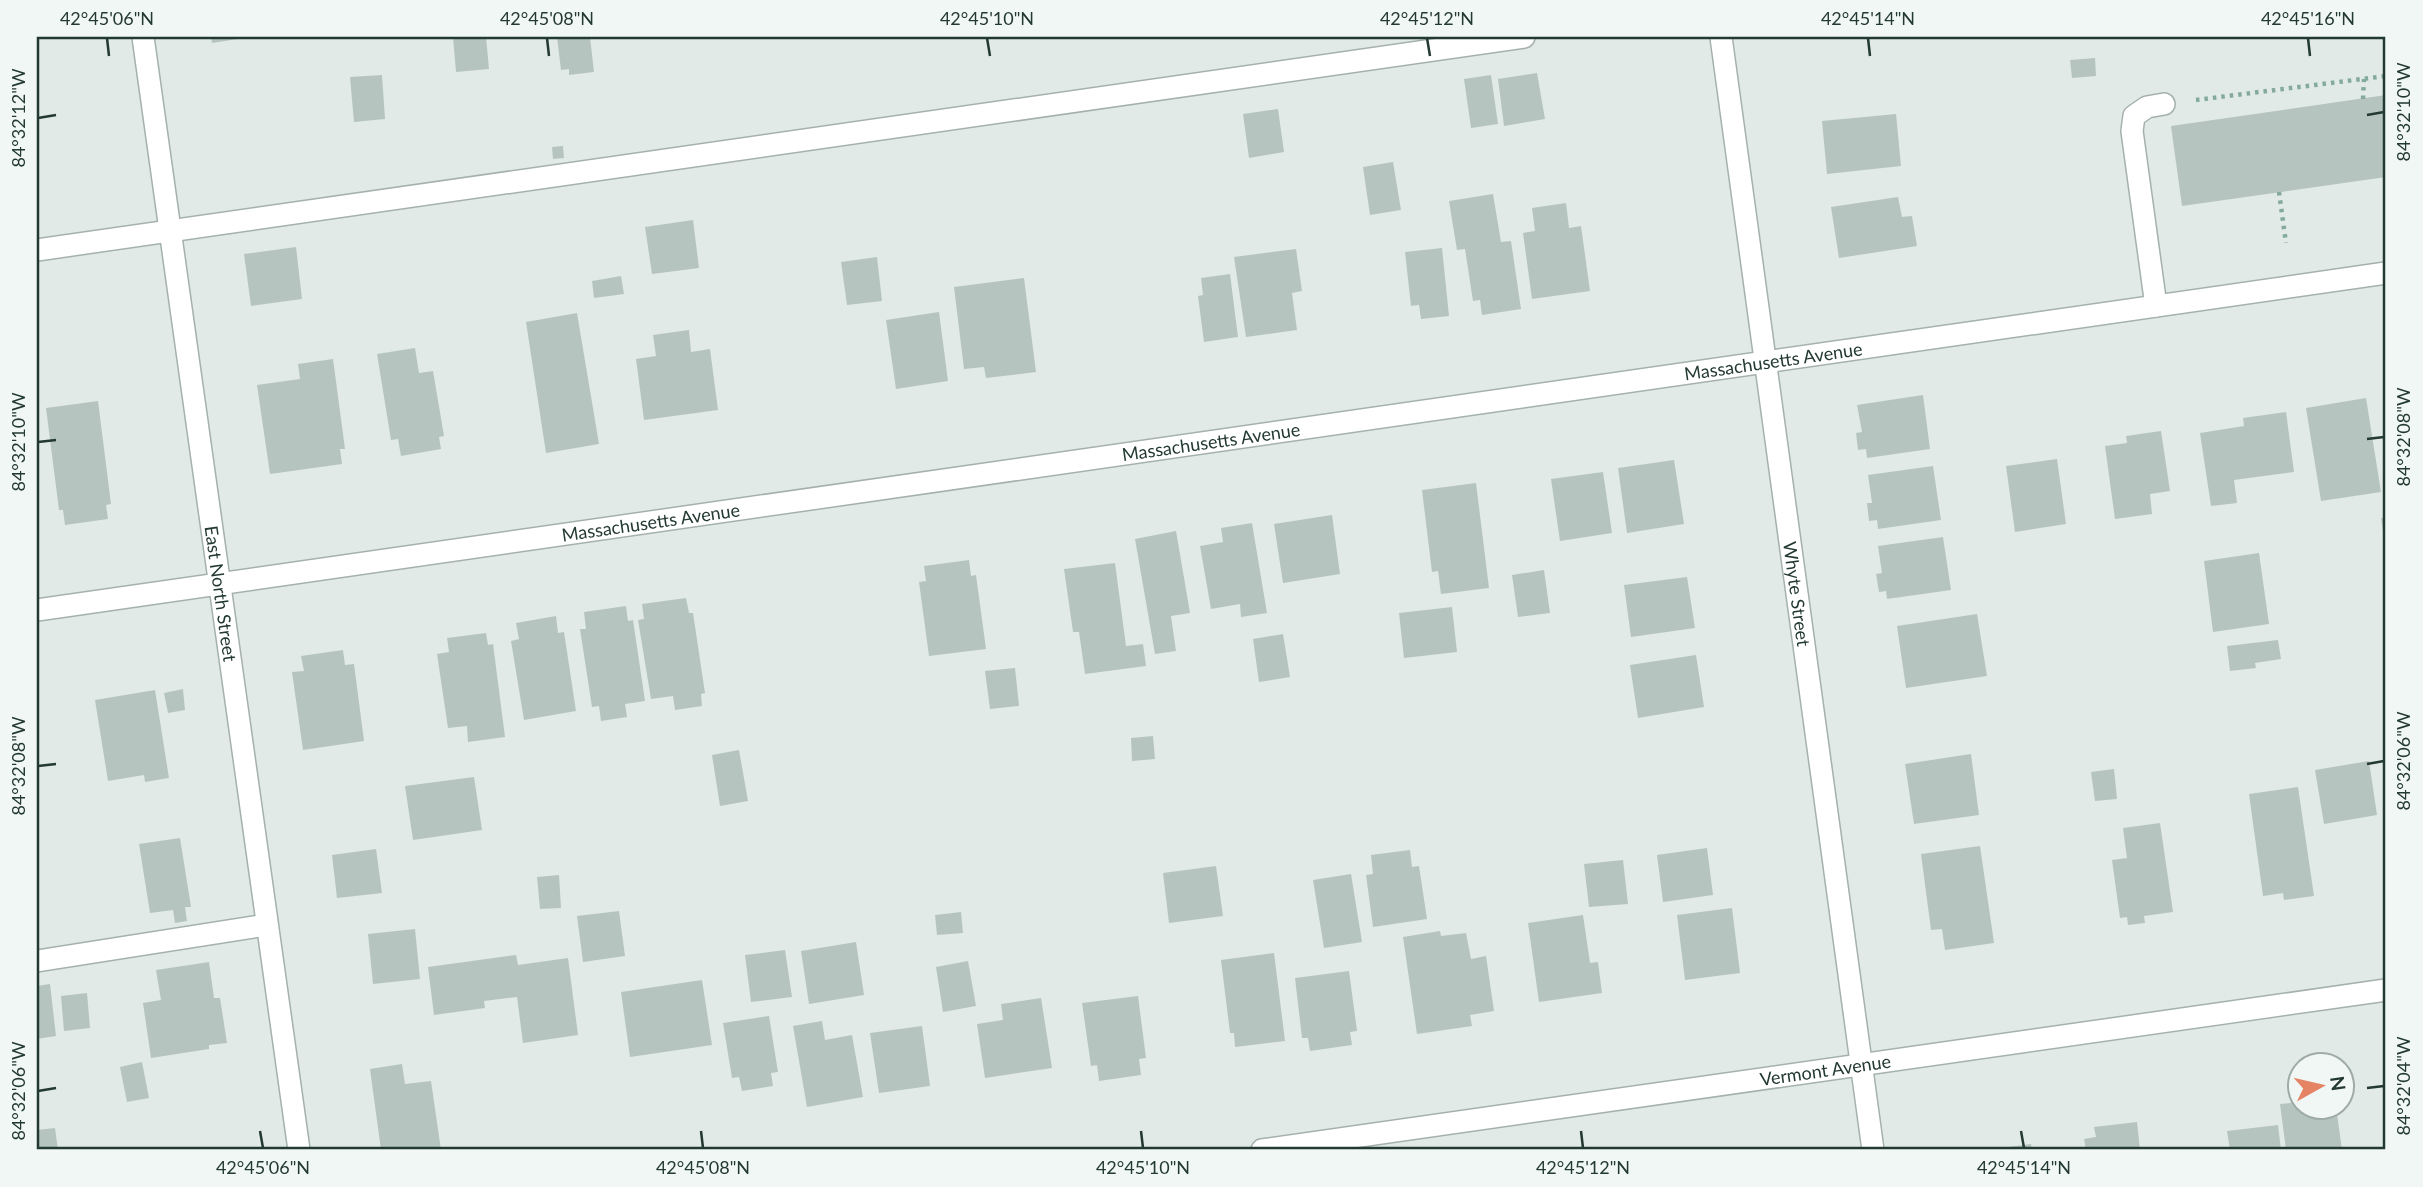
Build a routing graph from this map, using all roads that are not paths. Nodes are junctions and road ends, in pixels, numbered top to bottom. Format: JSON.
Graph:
{"nodes":[{"id":1,"x":143,"y":37,"type":"edge"},
{"id":2,"x":1524,"y":37,"type":"edge"},
{"id":3,"x":1721,"y":37,"type":"edge"},
{"id":4,"x":2164,"y":104,"type":"road end"},
{"id":5,"x":170,"y":230,"type":"junction"},
{"id":6,"x":37,"y":250,"type":"edge"},
{"id":7,"x":2386,"y":273,"type":"edge"},
{"id":8,"x":2157,"y":306,"type":"junction"},
{"id":9,"x":1765,"y":362,"type":"junction"},
{"id":10,"x":219,"y":583,"type":"junction"},
{"id":11,"x":37,"y":610,"type":"edge"},
{"id":12,"x":267,"y":925,"type":"junction"},
{"id":13,"x":37,"y":961,"type":"edge"},
{"id":14,"x":2386,"y":990,"type":"edge"},
{"id":15,"x":1861,"y":1065,"type":"junction"},
{"id":16,"x":299,"y":1150,"type":"edge"},
{"id":17,"x":1262,"y":1150,"type":"edge"},
{"id":18,"x":1873,"y":1150,"type":"edge"}],
"edges":[{"from":1,"to":5,"type":"street","name":"East North Street"},
{"from":2,"to":5,"type":"street"},
{"from":3,"to":9,"type":"street","name":"Whyte Street"},
{"from":4,"to":8,"type":"street"},
{"from":5,"to":6,"type":"street"},
{"from":5,"to":10,"type":"street","name":"East North Street"},
{"from":7,"to":8,"type":"street","name":"Massachusetts Avenue"},
{"from":8,"to":9,"type":"street","name":"Massachusetts Avenue"},
{"from":9,"to":10,"type":"street","name":"Massachusetts Avenue"},
{"from":9,"to":15,"type":"street","name":"Whyte Street"},
{"from":10,"to":11,"type":"street","name":"Massachusetts Avenue"},
{"from":10,"to":12,"type":"street","name":"East North Street"},
{"from":12,"to":13,"type":"street"},
{"from":12,"to":16,"type":"street","name":"East North Street"},
{"from":14,"to":15,"type":"street","name":"Vermont Avenue"},
{"from":15,"to":17,"type":"street","name":"Vermont Avenue"},
{"from":15,"to":18,"type":"street","name":"Whyte Street"}]}
